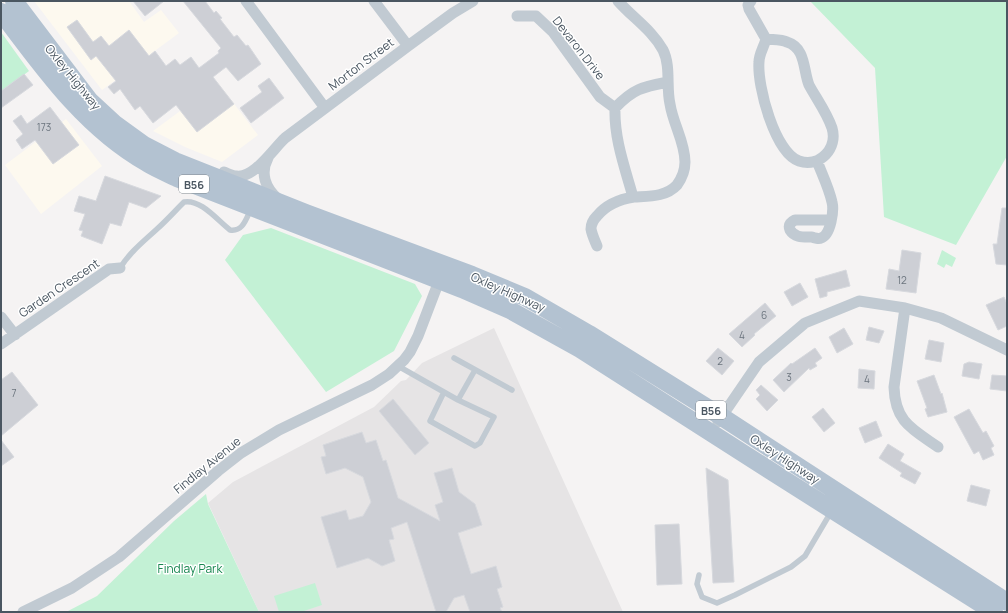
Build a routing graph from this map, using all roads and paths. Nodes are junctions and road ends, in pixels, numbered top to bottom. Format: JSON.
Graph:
{"nodes":[{"id":1,"x":14,"y":1,"type":"edge"},
{"id":2,"x":246,"y":1,"type":"edge"},
{"id":3,"x":374,"y":1,"type":"edge"},
{"id":4,"x":473,"y":1,"type":"edge"},
{"id":5,"x":618,"y":1,"type":"edge"},
{"id":6,"x":751,"y":1,"type":"edge"},
{"id":7,"x":1,"y":12,"type":"edge"},
{"id":8,"x":516,"y":16,"type":"dead end"},
{"id":9,"x":766,"y":39,"type":"junction"},
{"id":10,"x":408,"y":46,"type":"junction"},
{"id":11,"x":668,"y":82,"type":"junction"},
{"id":12,"x":325,"y":108,"type":"junction"},
{"id":13,"x":615,"y":108,"type":"junction"},
{"id":14,"x":270,"y":154,"type":"junction"},
{"id":15,"x":818,"y":161,"type":"junction"},
{"id":16,"x":192,"y":167,"type":"junction"},
{"id":17,"x":632,"y":197,"type":"junction"},
{"id":18,"x":282,"y":203,"type":"junction"},
{"id":19,"x":252,"y":207,"type":"junction"},
{"id":20,"x":831,"y":220,"type":"dead end"},
{"id":21,"x":597,"y":246,"type":"dead end"},
{"id":22,"x":120,"y":268,"type":"joint"},
{"id":23,"x":442,"y":273,"type":"junction"},
{"id":24,"x":905,"y":308,"type":"junction"},
{"id":25,"x":1,"y":317,"type":"edge"},
{"id":26,"x":15,"y":335,"type":"junction"},
{"id":27,"x":1,"y":344,"type":"edge"},
{"id":28,"x":1007,"y":350,"type":"edge"},
{"id":29,"x":454,"y":358,"type":"dead end"},
{"id":30,"x":398,"y":366,"type":"junction"},
{"id":31,"x":475,"y":370,"type":"junction"},
{"id":32,"x":512,"y":390,"type":"dead end"},
{"id":33,"x":444,"y":392,"type":"junction"},
{"id":34,"x":458,"y":400,"type":"junction"},
{"id":35,"x":722,"y":417,"type":"junction"},
{"id":36,"x":711,"y":433,"type":"junction"},
{"id":37,"x":938,"y":447,"type":"dead end"},
{"id":38,"x":832,"y":510,"type":"junction"},
{"id":39,"x":699,"y":575,"type":"dead end"},
{"id":40,"x":1007,"y":602,"type":"edge"},
{"id":41,"x":23,"y":612,"type":"edge"},
{"id":42,"x":994,"y":612,"type":"edge"}],
"edges":[{"from":1,"to":16,"type":"main road","name":"Oxley Highway","number":"B56"},
{"from":2,"to":12,"type":"street"},
{"from":3,"to":10,"type":"street"},
{"from":4,"to":10,"type":"street","name":"Morton Street"},
{"from":5,"to":11,"type":"street"},
{"from":6,"to":9,"type":"street"},
{"from":7,"to":19,"type":"main road","name":"Oxley Highway","number":"B56"},
{"from":8,"to":13,"type":"street","name":"Devaron Drive"},
{"from":9,"to":15,"type":"street"},
{"from":9,"to":15,"type":"street"},
{"from":10,"to":12,"type":"street","name":"Morton Street"},
{"from":11,"to":13,"type":"street"},
{"from":11,"to":17,"type":"street"},
{"from":12,"to":14,"type":"street","name":"Morton Street"},
{"from":13,"to":17,"type":"street"},
{"from":14,"to":16,"type":"street","name":"Morton Street"},
{"from":14,"to":18,"type":"street","name":"Morton Street"},
{"from":15,"to":20,"type":"street"},
{"from":16,"to":18,"type":"main road","name":"Oxley Highway","number":"B56"},
{"from":17,"to":21,"type":"street"},
{"from":18,"to":23,"type":"main road","name":"Oxley Highway","number":"B56"},
{"from":19,"to":22,"type":"lane"},
{"from":19,"to":23,"type":"main road","name":"Oxley Highway","number":"B56"},
{"from":22,"to":26,"type":"street","name":"Garden Crescent"},
{"from":23,"to":30,"type":"street","name":"Findlay Avenue"},
{"from":23,"to":35,"type":"main road","name":"Oxley Highway","number":"B56"},
{"from":23,"to":36,"type":"main road","name":"Oxley Highway","number":"B56"},
{"from":24,"to":28,"type":"street"},
{"from":24,"to":35,"type":"street"},
{"from":24,"to":37,"type":"street"},
{"from":25,"to":26,"type":"street","name":"Garden Crescent"},
{"from":26,"to":27,"type":"street","name":"Garden Crescent"},
{"from":29,"to":31,"type":"lane"},
{"from":30,"to":33,"type":"lane"},
{"from":30,"to":41,"type":"street","name":"Findlay Avenue"},
{"from":31,"to":32,"type":"lane"},
{"from":31,"to":34,"type":"lane"},
{"from":33,"to":34,"type":"lane"},
{"from":33,"to":34,"type":"lane"},
{"from":35,"to":36,"type":"street"},
{"from":35,"to":40,"type":"main road","name":"Oxley Highway","number":"B56"},
{"from":36,"to":38,"type":"main road","name":"Oxley Highway","number":"B56"},
{"from":38,"to":39,"type":"lane"},
{"from":38,"to":42,"type":"main road","name":"Oxley Highway","number":"B56"}]}
